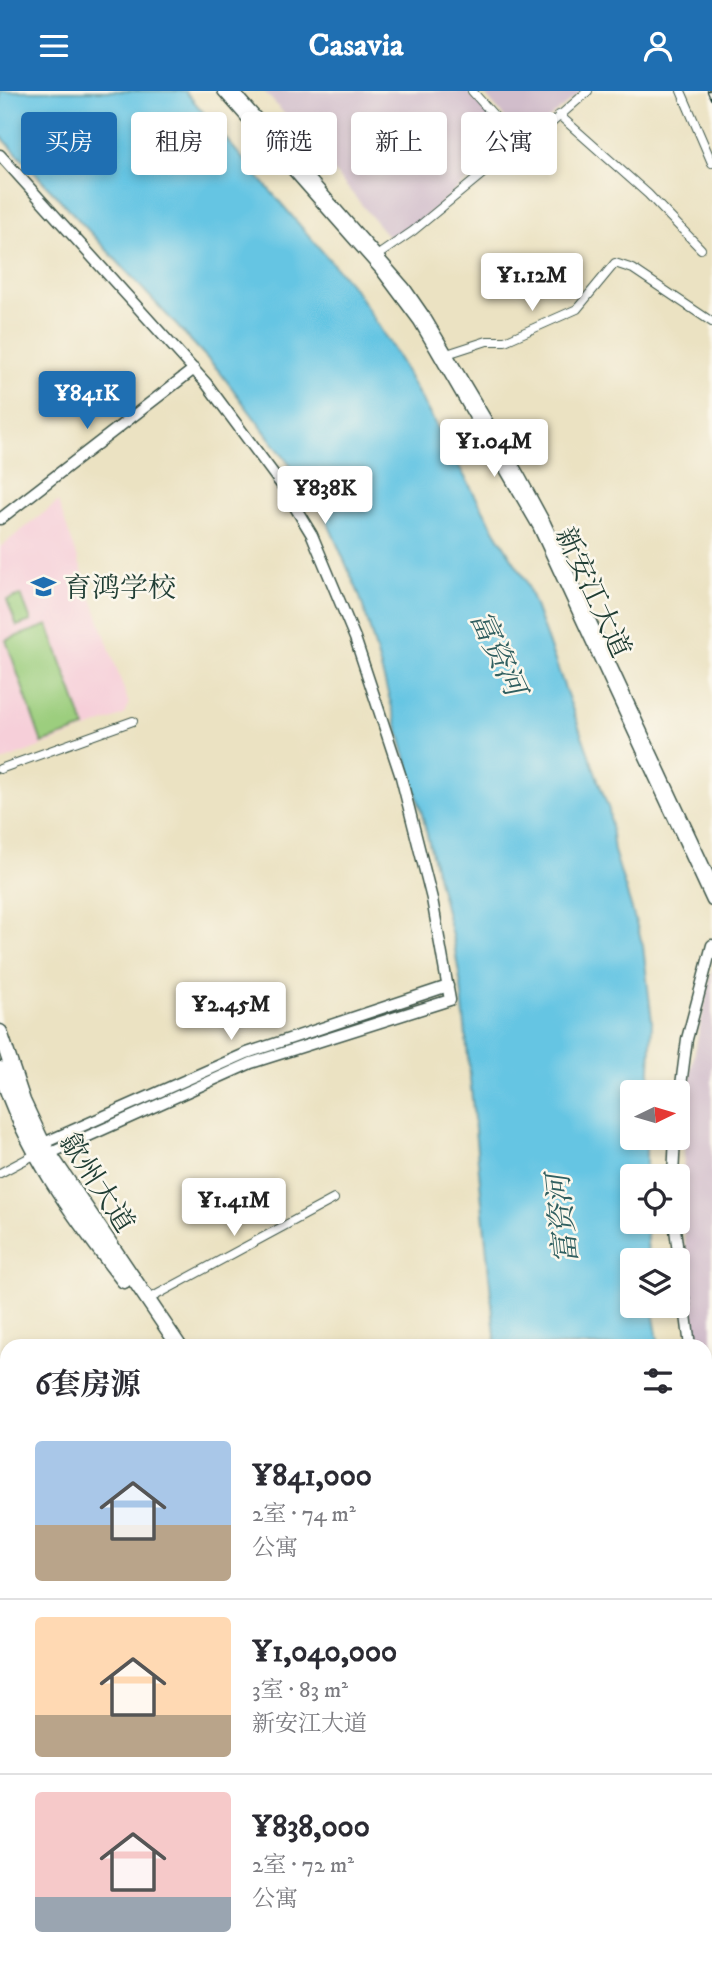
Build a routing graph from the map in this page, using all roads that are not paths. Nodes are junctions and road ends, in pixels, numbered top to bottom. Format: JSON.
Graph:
{"nodes":[{"id":1,"x":223,"y":91,"type":"edge"},
{"id":2,"x":233,"y":91,"type":"edge"},
{"id":3,"x":472,"y":91,"type":"edge"},
{"id":4,"x":588,"y":91,"type":"edge"},
{"id":5,"x":681,"y":91,"type":"edge"},
{"id":6,"x":491,"y":112,"type":"edge"},
{"id":7,"x":559,"y":115,"type":"joint"},
{"id":8,"x":0,"y":155,"type":"edge"},
{"id":9,"x":712,"y":163,"type":"edge"},
{"id":10,"x":481,"y":175,"type":"edge"},
{"id":11,"x":701,"y":249,"type":"dead end"},
{"id":12,"x":378,"y":255,"type":"junction"},
{"id":13,"x":712,"y":322,"type":"edge"},
{"id":14,"x":447,"y":354,"type":"junction"},
{"id":15,"x":194,"y":369,"type":"junction"},
{"id":16,"x":0,"y":519,"type":"edge"},
{"id":17,"x":133,"y":720,"type":"dead end"},
{"id":18,"x":0,"y":769,"type":"edge"},
{"id":19,"x":712,"y":883,"type":"edge"},
{"id":20,"x":712,"y":901,"type":"edge"},
{"id":21,"x":712,"y":945,"type":"edge"},
{"id":22,"x":448,"y":986,"type":"junction"},
{"id":23,"x":0,"y":1032,"type":"edge"},
{"id":24,"x":0,"y":1069,"type":"edge"},
{"id":25,"x":682,"y":1080,"type":"edge"},
{"id":26,"x":40,"y":1152,"type":"junction"},
{"id":27,"x":0,"y":1173,"type":"edge"},
{"id":28,"x":334,"y":1199,"type":"dead end"},
{"id":29,"x":676,"y":1234,"type":"edge"},
{"id":30,"x":147,"y":1300,"type":"junction"},
{"id":31,"x":164,"y":1339,"type":"edge"},
{"id":32,"x":174,"y":1339,"type":"edge"},
{"id":33,"x":689,"y":1339,"type":"edge"}],
"edges":[{"from":1,"to":20,"type":"street","name":"新安江大道"},
{"from":2,"to":12,"type":"street","name":"新安江大道"},
{"from":3,"to":6,"type":"street"},
{"from":4,"to":7,"type":"street"},
{"from":5,"to":9,"type":"street"},
{"from":7,"to":11,"type":"street"},
{"from":8,"to":15,"type":"street"},
{"from":10,"to":12,"type":"street"},
{"from":12,"to":14,"type":"street","name":"新安江大道"},
{"from":13,"to":14,"type":"street"},
{"from":14,"to":19,"type":"street","name":"新安江大道"},
{"from":15,"to":16,"type":"street"},
{"from":15,"to":22,"type":"street"},
{"from":17,"to":18,"type":"street"},
{"from":21,"to":25,"type":"street"},
{"from":22,"to":26,"type":"street"},
{"from":22,"to":26,"type":"street"},
{"from":23,"to":26,"type":"highway","name":"歙州大道"},
{"from":24,"to":26,"type":"highway","name":"歙州大道"},
{"from":26,"to":27,"type":"street"},
{"from":26,"to":30,"type":"highway","name":"歙州大道"},
{"from":26,"to":31,"type":"highway","name":"歙州大道"},
{"from":28,"to":30,"type":"street"},
{"from":29,"to":33,"type":"street"},
{"from":30,"to":32,"type":"highway","name":"歙州大道"}]}
